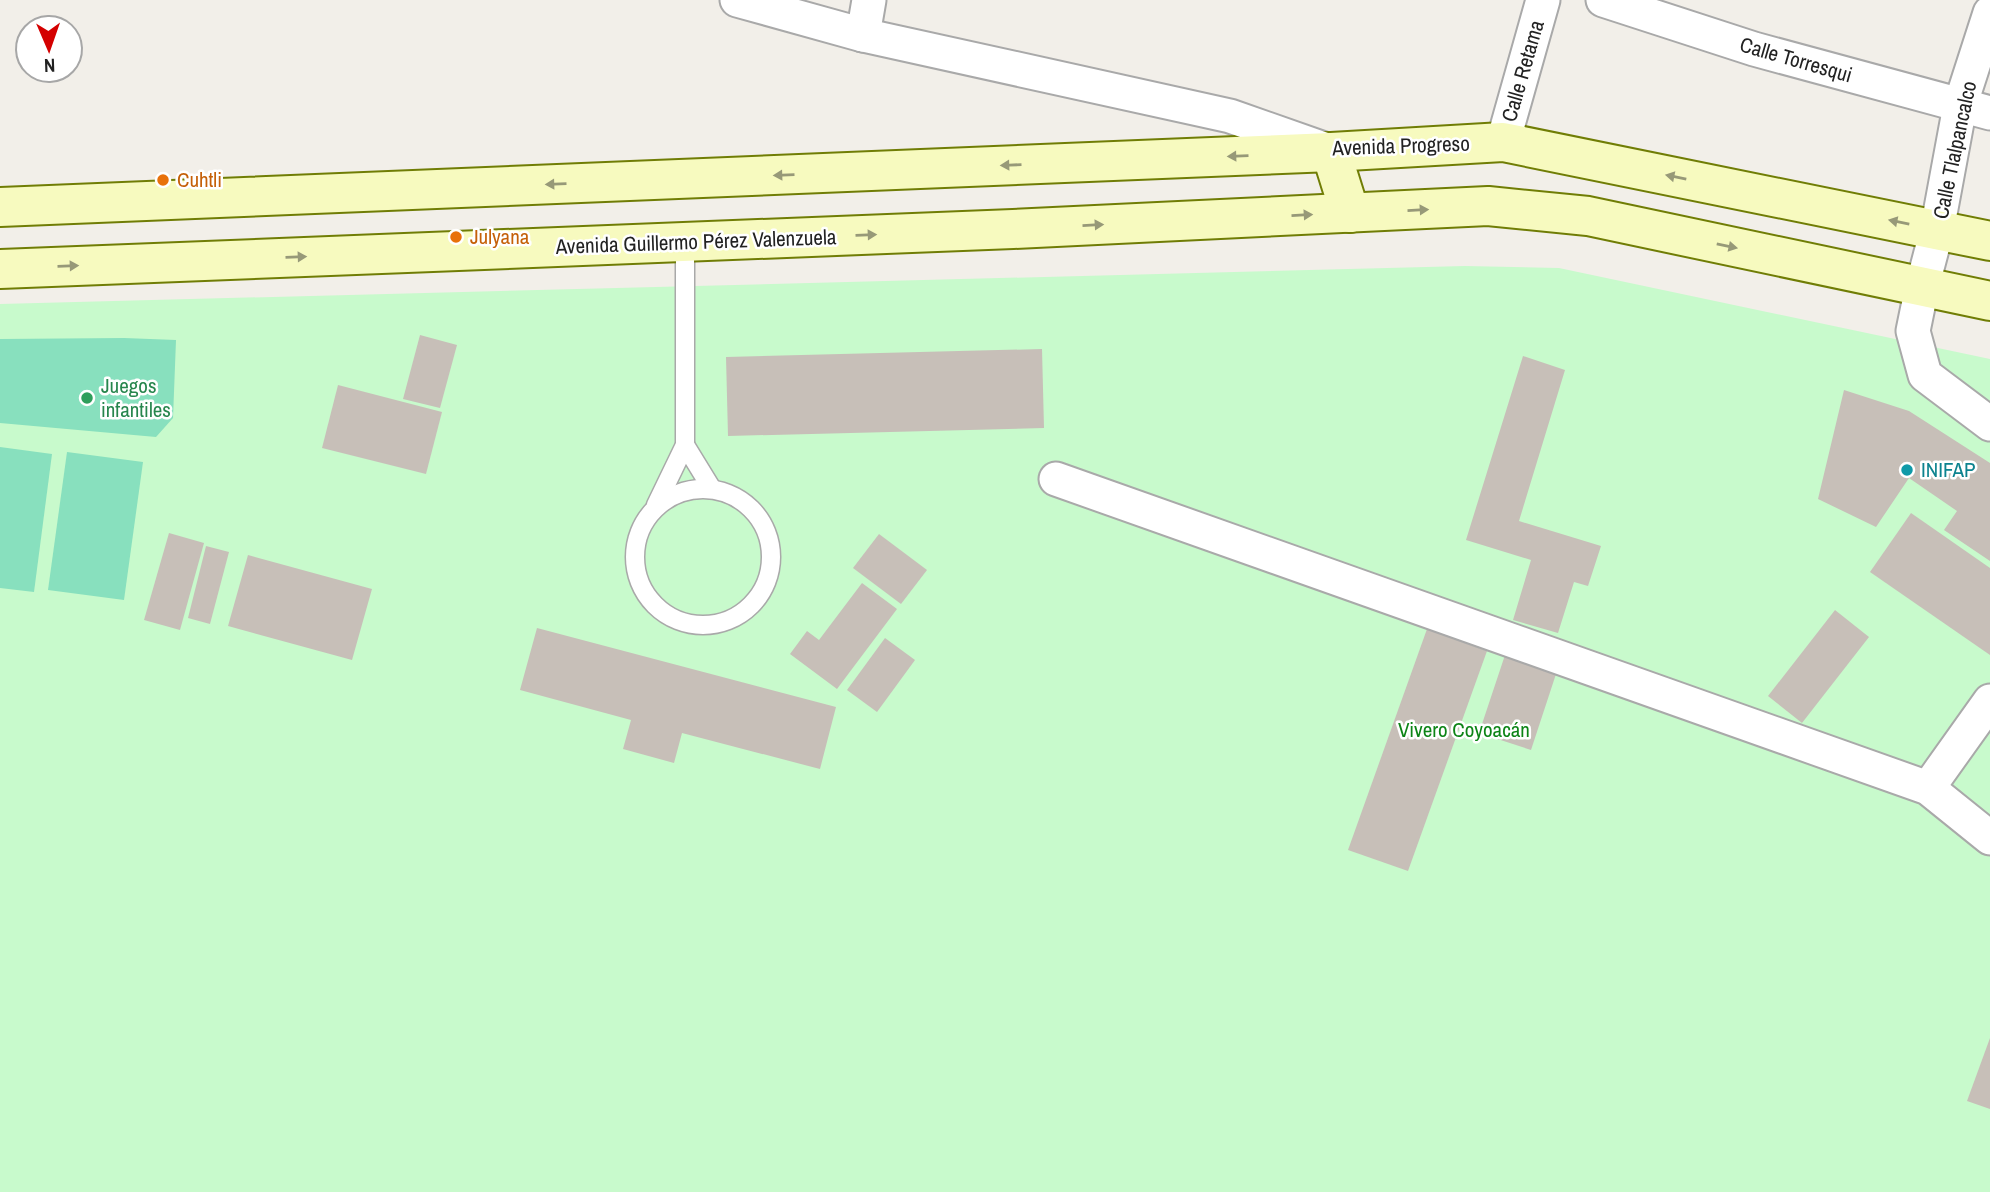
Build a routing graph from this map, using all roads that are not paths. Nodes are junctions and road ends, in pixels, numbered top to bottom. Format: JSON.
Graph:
{"nodes":[{"id":1,"x":737,"y":0,"type":"edge"},
{"id":2,"x":869,"y":0,"type":"edge"},
{"id":3,"x":1543,"y":0,"type":"edge"},
{"id":4,"x":1603,"y":0,"type":"edge"},
{"id":5,"x":1990,"y":13,"type":"edge"},
{"id":6,"x":863,"y":35,"type":"junction"},
{"id":7,"x":1975,"y":109,"type":"edge"},
{"id":8,"x":1503,"y":142,"type":"junction"},
{"id":9,"x":1331,"y":152,"type":"junction"},
{"id":10,"x":0,"y":207,"type":"edge"},
{"id":11,"x":1350,"y":213,"type":"junction"},
{"id":12,"x":1937,"y":230,"type":"junction"},
{"id":13,"x":1990,"y":241,"type":"edge"},
{"id":14,"x":685,"y":242,"type":"junction"},
{"id":15,"x":0,"y":269,"type":"edge"},
{"id":16,"x":1922,"y":287,"type":"junction"},
{"id":17,"x":1990,"y":302,"type":"edge"},
{"id":18,"x":1990,"y":424,"type":"edge"},
{"id":19,"x":685,"y":445,"type":"junction"},
{"id":20,"x":1056,"y":478,"type":"dead end"},
{"id":21,"x":712,"y":489,"type":"junction"},
{"id":22,"x":653,"y":510,"type":"junction"},
{"id":23,"x":1990,"y":701,"type":"edge"},
{"id":24,"x":1928,"y":788,"type":"junction"},
{"id":25,"x":1990,"y":838,"type":"edge"}],
"edges":[{"from":1,"to":6,"type":"street","name":"Avenida Progreso"},
{"from":2,"to":6,"type":"street"},
{"from":3,"to":8,"type":"street","name":"Calle Retama"},
{"from":4,"to":7,"type":"street","name":"Calle Torresqui"},
{"from":5,"to":7,"type":"street","name":"Calle Tlalpancalco"},
{"from":6,"to":9,"type":"street","name":"Avenida Progreso"},
{"from":7,"to":12,"type":"street","name":"Calle Tlalpancalco"},
{"from":8,"to":9,"type":"street","name":"Avenida Progreso"},
{"from":12,"to":8,"type":"street","name":"Avenida Progreso","one_way":true},
{"from":9,"to":10,"type":"street","one_way":true},
{"from":9,"to":11,"type":"street"},
{"from":14,"to":11,"type":"street","name":"Avenida Guillermo Pérez Valenzuela","one_way":true},
{"from":11,"to":16,"type":"street","one_way":true},
{"from":12,"to":13,"type":"street","name":"Avenida Progreso"},
{"from":12,"to":16,"type":"street","name":"Calle Tlalpancalco"},
{"from":15,"to":14,"type":"street","name":"Avenida Guillermo Pérez Valenzuela","one_way":true},
{"from":14,"to":19,"type":"lane"},
{"from":16,"to":17,"type":"street"},
{"from":16,"to":18,"type":"street","name":"Calle Tlalpancalco"},
{"from":19,"to":21,"type":"lane"},
{"from":19,"to":22,"type":"lane"},
{"from":20,"to":24,"type":"street"},
{"from":21,"to":22,"type":"lane"},
{"from":21,"to":22,"type":"lane"},
{"from":23,"to":24,"type":"street"},
{"from":24,"to":25,"type":"street"}]}
